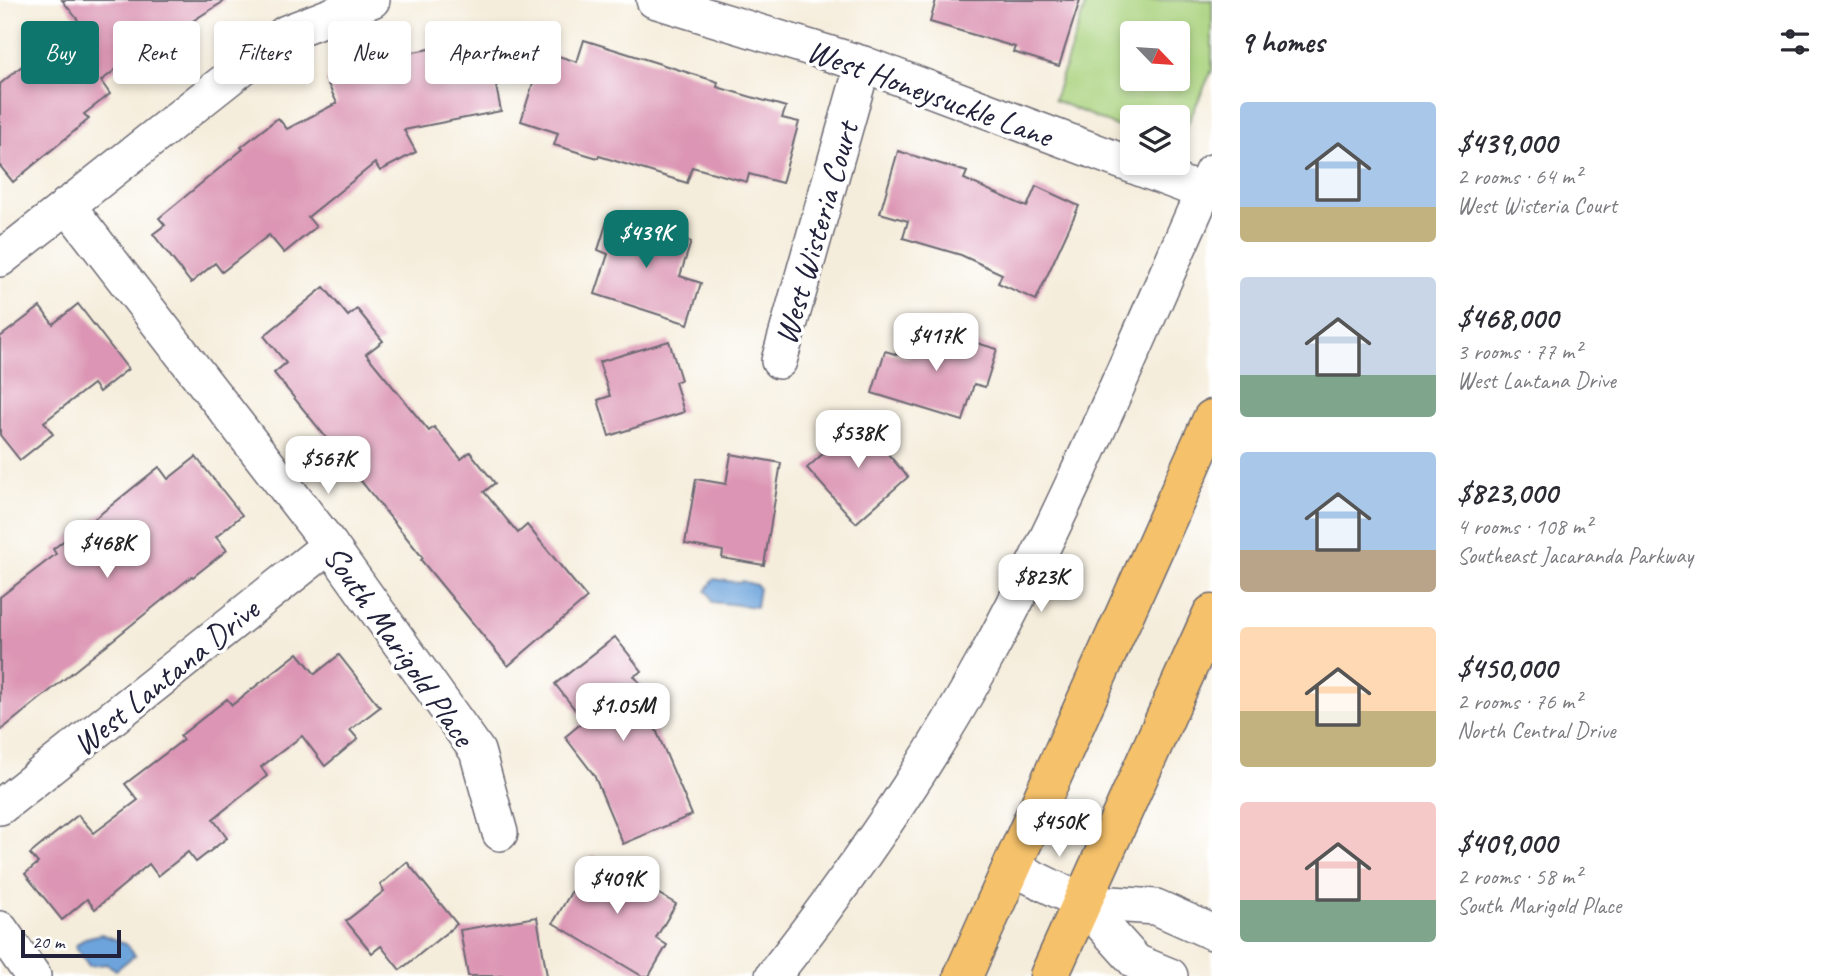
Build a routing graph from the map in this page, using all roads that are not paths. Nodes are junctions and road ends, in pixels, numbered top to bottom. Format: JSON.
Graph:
{"nodes":[{"id":1,"x":372,"y":0,"type":"edge"},
{"id":2,"x":654,"y":0,"type":"edge"},
{"id":3,"x":863,"y":64,"type":"junction"},
{"id":4,"x":1208,"y":182,"type":"edge"},
{"id":5,"x":67,"y":205,"type":"junction"},
{"id":6,"x":0,"y":259,"type":"edge"},
{"id":7,"x":779,"y":361,"type":"dead end"},
{"id":8,"x":1212,"y":419,"type":"edge"},
{"id":9,"x":330,"y":545,"type":"junction"},
{"id":10,"x":1212,"y":614,"type":"edge"},
{"id":11,"x":0,"y":807,"type":"edge"},
{"id":12,"x":500,"y":833,"type":"dead end"},
{"id":13,"x":1011,"y":867,"type":"junction"},
{"id":14,"x":1082,"y":902,"type":"junction"},
{"id":15,"x":0,"y":929,"type":"edge"},
{"id":16,"x":1212,"y":932,"type":"edge"},
{"id":17,"x":33,"y":976,"type":"edge"},
{"id":18,"x":773,"y":976,"type":"edge"},
{"id":19,"x":963,"y":976,"type":"edge"},
{"id":20,"x":1049,"y":976,"type":"edge"},
{"id":21,"x":1170,"y":976,"type":"edge"}],
"edges":[{"from":1,"to":5,"type":"street"},
{"from":2,"to":3,"type":"street","name":"West Honeysuckle Lane"},
{"from":3,"to":4,"type":"street","name":"West Honeysuckle Lane"},
{"from":3,"to":7,"type":"street","name":"West Wisteria Court"},
{"from":4,"to":18,"type":"street"},
{"from":5,"to":6,"type":"street"},
{"from":5,"to":9,"type":"street","name":"South Marigold Place"},
{"from":8,"to":13,"type":"main road"},
{"from":9,"to":11,"type":"street","name":"West Lantana Drive"},
{"from":9,"to":12,"type":"street","name":"South Marigold Place"},
{"from":10,"to":14,"type":"main road"},
{"from":13,"to":14,"type":"street"},
{"from":13,"to":19,"type":"main road"},
{"from":14,"to":16,"type":"street"},
{"from":14,"to":20,"type":"main road"},
{"from":14,"to":21,"type":"street"},
{"from":15,"to":17,"type":"street"}]}
